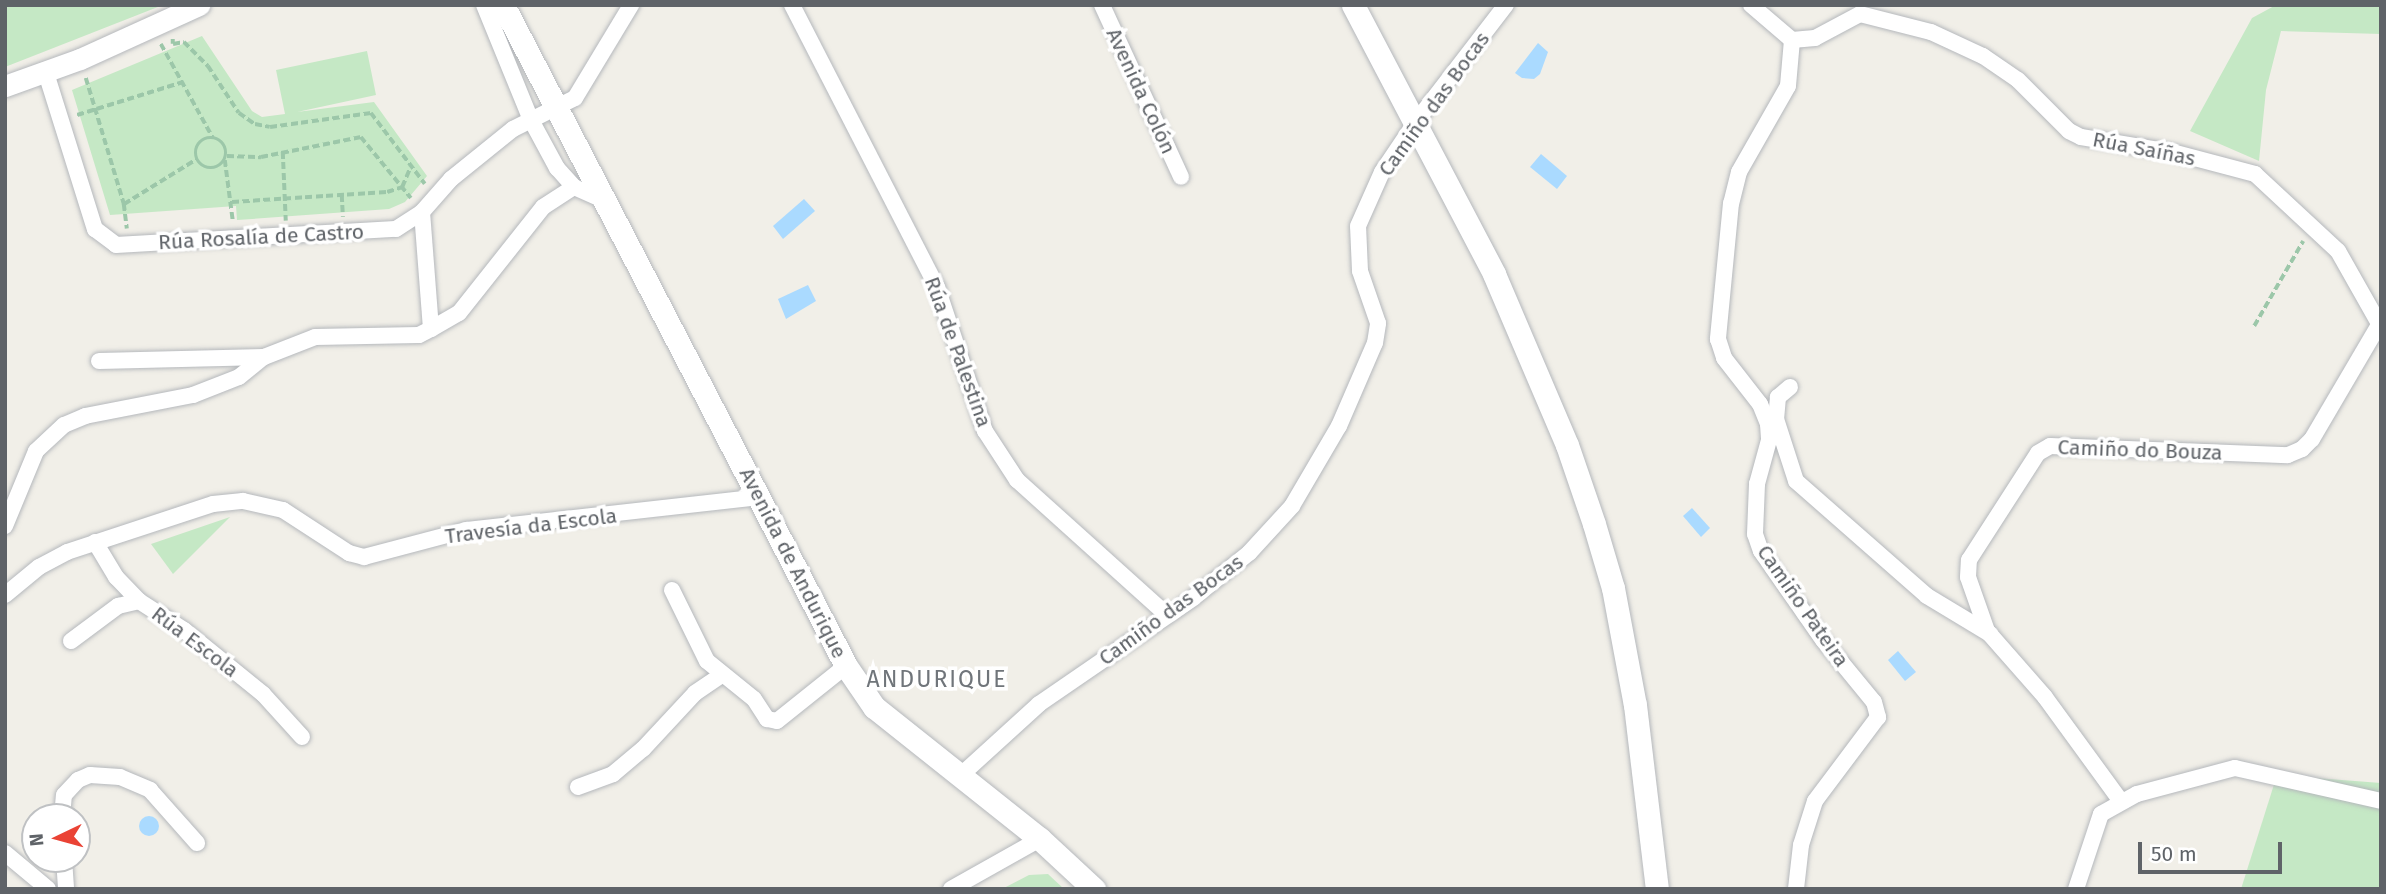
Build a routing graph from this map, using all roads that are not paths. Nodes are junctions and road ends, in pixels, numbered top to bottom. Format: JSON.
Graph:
{"nodes":[{"id":1,"x":200,"y":5,"type":"edge"},
{"id":2,"x":484,"y":5,"type":"edge"},
{"id":3,"x":631,"y":5,"type":"edge"},
{"id":4,"x":792,"y":5,"type":"edge"},
{"id":5,"x":1102,"y":5,"type":"edge"},
{"id":6,"x":1353,"y":5,"type":"edge"},
{"id":7,"x":1506,"y":5,"type":"edge"},
{"id":8,"x":1751,"y":5,"type":"edge"},
{"id":9,"x":501,"y":10,"type":"edge"},
{"id":10,"x":1792,"y":40,"type":"junction"},
{"id":11,"x":46,"y":73,"type":"junction"},
{"id":12,"x":5,"y":86,"type":"edge"},
{"id":13,"x":553,"y":108,"type":"junction"},
{"id":14,"x":531,"y":120,"type":"junction"},
{"id":15,"x":1415,"y":123,"type":"junction"},
{"id":16,"x":1181,"y":177,"type":"dead end"},
{"id":17,"x":574,"y":187,"type":"junction"},
{"id":18,"x":603,"y":201,"type":"junction"},
{"id":19,"x":422,"y":212,"type":"junction"},
{"id":20,"x":2380,"y":326,"type":"edge"},
{"id":21,"x":431,"y":329,"type":"junction"},
{"id":22,"x":264,"y":357,"type":"junction"},
{"id":23,"x":99,"y":361,"type":"dead end"},
{"id":24,"x":1790,"y":387,"type":"dead end"},
{"id":25,"x":758,"y":497,"type":"junction"},
{"id":26,"x":5,"y":526,"type":"edge"},
{"id":27,"x":95,"y":542,"type":"junction"},
{"id":28,"x":672,"y":590,"type":"dead end"},
{"id":29,"x":5,"y":595,"type":"edge"},
{"id":30,"x":138,"y":601,"type":"junction"},
{"id":31,"x":1167,"y":615,"type":"junction"},
{"id":32,"x":1990,"y":634,"type":"junction"},
{"id":33,"x":71,"y":641,"type":"dead end"},
{"id":34,"x":846,"y":666,"type":"junction"},
{"id":35,"x":720,"y":676,"type":"junction"},
{"id":36,"x":302,"y":737,"type":"dead end"},
{"id":37,"x":960,"y":776,"type":"junction"},
{"id":38,"x":578,"y":787,"type":"dead end"},
{"id":39,"x":2120,"y":800,"type":"junction"},
{"id":40,"x":2381,"y":801,"type":"edge"},
{"id":41,"x":63,"y":803,"type":"edge"},
{"id":42,"x":1040,"y":839,"type":"junction"},
{"id":43,"x":197,"y":843,"type":"dead end"},
{"id":44,"x":5,"y":853,"type":"edge"},
{"id":45,"x":48,"y":889,"type":"edge"},
{"id":46,"x":951,"y":889,"type":"edge"},
{"id":47,"x":1094,"y":889,"type":"edge"},
{"id":48,"x":1657,"y":889,"type":"edge"},
{"id":49,"x":1796,"y":889,"type":"edge"},
{"id":50,"x":2076,"y":889,"type":"edge"}],
"edges":[{"from":1,"to":11,"type":"street"},
{"from":2,"to":14,"type":"street"},
{"from":3,"to":13,"type":"street","name":"Rúa Rosalía de Castro"},
{"from":4,"to":31,"type":"street","name":"Rúa de Palestina"},
{"from":5,"to":16,"type":"street","name":"Avenida Colón"},
{"from":6,"to":15,"type":"main road"},
{"from":7,"to":15,"type":"street","name":"Camiño das Bocas"},
{"from":8,"to":10,"type":"street"},
{"from":9,"to":13,"type":"main road","name":"Avenida de Andurique"},
{"from":10,"to":20,"type":"street","name":"Rúa Saíñas"},
{"from":10,"to":49,"type":"street","name":"Camiño Pateira"},
{"from":11,"to":12,"type":"street"},
{"from":11,"to":19,"type":"street","name":"Rúa Rosalía de Castro"},
{"from":13,"to":14,"type":"street","name":"Rúa Rosalía de Castro"},
{"from":13,"to":18,"type":"main road","name":"Avenida de Andurique"},
{"from":14,"to":17,"type":"street"},
{"from":14,"to":19,"type":"street","name":"Rúa Rosalía de Castro"},
{"from":15,"to":31,"type":"street","name":"Camiño das Bocas"},
{"from":15,"to":48,"type":"main road"},
{"from":17,"to":18,"type":"street"},
{"from":17,"to":21,"type":"street"},
{"from":18,"to":25,"type":"main road","name":"Avenida de Andurique"},
{"from":19,"to":21,"type":"street"},
{"from":20,"to":32,"type":"street","name":"Camiño do Bouza"},
{"from":21,"to":22,"type":"street"},
{"from":22,"to":23,"type":"street"},
{"from":22,"to":26,"type":"street"},
{"from":24,"to":32,"type":"street"},
{"from":25,"to":27,"type":"street","name":"Travesía da Escola"},
{"from":25,"to":34,"type":"main road","name":"Avenida de Andurique"},
{"from":27,"to":29,"type":"street","name":"Travesía da Escola"},
{"from":27,"to":30,"type":"street","name":"Rúa Escola"},
{"from":28,"to":35,"type":"street"},
{"from":30,"to":33,"type":"street"},
{"from":30,"to":36,"type":"street","name":"Rúa Escola"},
{"from":31,"to":37,"type":"street","name":"Camiño das Bocas"},
{"from":32,"to":39,"type":"street","name":"Camiño do Bouza"},
{"from":34,"to":35,"type":"street"},
{"from":34,"to":37,"type":"main road","name":"Avenida de Andurique"},
{"from":35,"to":38,"type":"street"},
{"from":37,"to":42,"type":"main road","name":"Avenida de Andurique"},
{"from":39,"to":40,"type":"street"},
{"from":39,"to":50,"type":"street"},
{"from":41,"to":43,"type":"street"},
{"from":42,"to":46,"type":"street"},
{"from":42,"to":47,"type":"main road","name":"Avenida de Andurique"},
{"from":44,"to":45,"type":"street"}]}
